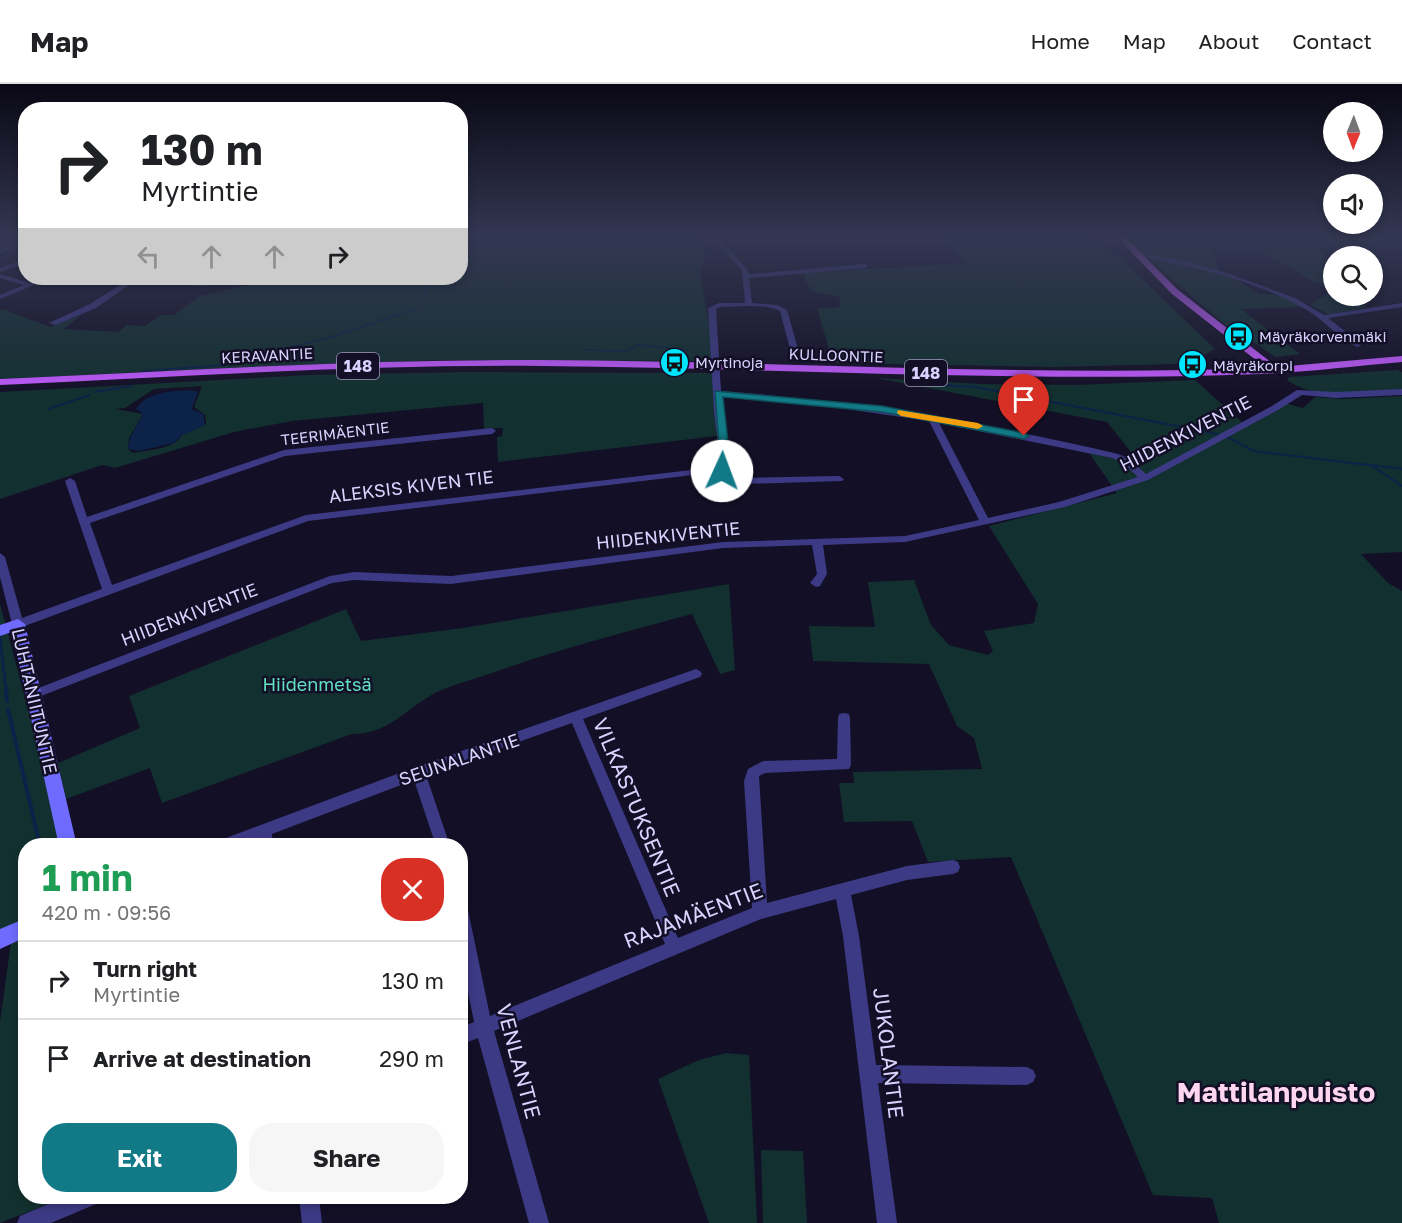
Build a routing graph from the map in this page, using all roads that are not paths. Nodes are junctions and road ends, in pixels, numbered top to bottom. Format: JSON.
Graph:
{"nodes":[{"id":1,"x":116,"y":291,"type":"edge"},
{"id":2,"x":747,"y":291,"type":"edge"},
{"id":3,"x":1175,"y":291,"type":"edge"},
{"id":4,"x":1269,"y":291,"type":"edge"},
{"id":5,"x":749,"y":305,"type":"junction"},
{"id":6,"x":1402,"y":305,"type":"edge"},
{"id":7,"x":1323,"y":317,"type":"junction"},
{"id":8,"x":53,"y":323,"type":"dead end"},
{"id":9,"x":1357,"y":345,"type":"dead end"},
{"id":10,"x":796,"y":356,"type":"dead end"},
{"id":11,"x":1402,"y":358,"type":"edge"},
{"id":12,"x":715,"y":366,"type":"junction"},
{"id":13,"x":1266,"y":368,"type":"junction"},
{"id":14,"x":0,"y":382,"type":"edge"},
{"id":15,"x":1402,"y":392,"type":"edge"},
{"id":16,"x":718,"y":393,"type":"junction"},
{"id":17,"x":932,"y":418,"type":"junction"},
{"id":18,"x":492,"y":430,"type":"dead end"},
{"id":19,"x":721,"y":469,"type":"junction"},
{"id":20,"x":1145,"y":478,"type":"junction"},
{"id":21,"x":839,"y":479,"type":"dead end"},
{"id":22,"x":70,"y":481,"type":"dead end"},
{"id":23,"x":85,"y":521,"type":"junction"},
{"id":24,"x":985,"y":522,"type":"junction"},
{"id":25,"x":817,"y":542,"type":"junction"},
{"id":26,"x":0,"y":557,"type":"edge"},
{"id":27,"x":816,"y":583,"type":"dead end"},
{"id":28,"x":108,"y":590,"type":"junction"},
{"id":29,"x":18,"y":624,"type":"junction"},
{"id":30,"x":0,"y":631,"type":"edge"},
{"id":31,"x":696,"y":674,"type":"dead end"},
{"id":32,"x":32,"y":695,"type":"junction"},
{"id":33,"x":576,"y":717,"type":"junction"},
{"id":34,"x":844,"y":718,"type":"dead end"},
{"id":35,"x":418,"y":772,"type":"junction"},
{"id":36,"x":264,"y":830,"type":"junction"},
{"id":37,"x":66,"y":838,"type":"edge"},
{"id":38,"x":244,"y":838,"type":"edge"},
{"id":39,"x":265,"y":838,"type":"edge"},
{"id":40,"x":440,"y":838,"type":"edge"},
{"id":41,"x":953,"y":867,"type":"dead end"},
{"id":42,"x":842,"y":889,"type":"junction"},
{"id":43,"x":760,"y":912,"type":"junction"},
{"id":44,"x":18,"y":931,"type":"edge"},
{"id":45,"x":0,"y":939,"type":"edge"},
{"id":46,"x":674,"y":947,"type":"junction"},
{"id":47,"x":468,"y":949,"type":"edge"},
{"id":48,"x":484,"y":1027,"type":"junction"},
{"id":49,"x":468,"y":1034,"type":"edge"},
{"id":50,"x":869,"y":1074,"type":"junction"},
{"id":51,"x":1027,"y":1076,"type":"dead end"},
{"id":52,"x":70,"y":1204,"type":"edge"},
{"id":53,"x":310,"y":1204,"type":"edge"},
{"id":54,"x":27,"y":1223,"type":"edge"},
{"id":55,"x":312,"y":1223,"type":"edge"},
{"id":56,"x":539,"y":1223,"type":"edge"},
{"id":57,"x":887,"y":1223,"type":"edge"}],
"edges":[{"from":1,"to":8,"type":"street"},
{"from":2,"to":5,"type":"street"},
{"from":3,"to":13,"type":"main road"},
{"from":4,"to":7,"type":"street"},
{"from":5,"to":10,"type":"street"},
{"from":5,"to":12,"type":"street"},
{"from":6,"to":7,"type":"street"},
{"from":7,"to":9,"type":"street"},
{"from":11,"to":13,"type":"main road","name":"KULLOONTIE","number":"148"},
{"from":12,"to":13,"type":"main road","name":"KULLOONTIE","number":"148"},
{"from":12,"to":14,"type":"main road","name":"KERAVANTIE","number":"148"},
{"from":12,"to":16,"type":"street"},
{"from":15,"to":20,"type":"street","name":"HIIDENKIVENTIE"},
{"from":16,"to":17,"type":"street"},
{"from":16,"to":19,"type":"street"},
{"from":17,"to":20,"type":"street"},
{"from":17,"to":24,"type":"street"},
{"from":18,"to":23,"type":"street","name":"TEERIMÄENTIE"},
{"from":19,"to":21,"type":"street"},
{"from":19,"to":28,"type":"street","name":"ALEKSIS KIVEN TIE"},
{"from":20,"to":24,"type":"street","name":"HIIDENKIVENTIE"},
{"from":22,"to":23,"type":"street"},
{"from":23,"to":28,"type":"street"},
{"from":24,"to":25,"type":"street","name":"HIIDENKIVENTIE"},
{"from":25,"to":27,"type":"street"},
{"from":25,"to":32,"type":"street","name":"HIIDENKIVENTIE"},
{"from":26,"to":29,"type":"street","name":"LUHTANIITUNTIE"},
{"from":28,"to":29,"type":"street","name":"ALEKSIS KIVEN TIE"},
{"from":29,"to":30,"type":"street","name":"ALEKSIS KIVEN TIE"},
{"from":29,"to":32,"type":"street","name":"LUHTANIITUNTIE"},
{"from":31,"to":33,"type":"street","name":"SEUNALANTIE"},
{"from":32,"to":37,"type":"street","name":"LUHTANIITUNTIE"},
{"from":33,"to":35,"type":"street","name":"SEUNALANTIE"},
{"from":33,"to":46,"type":"street","name":"VILKASTUKSENTIE"},
{"from":34,"to":43,"type":"street"},
{"from":35,"to":36,"type":"street","name":"SEUNALANTIE"},
{"from":35,"to":40,"type":"street"},
{"from":36,"to":38,"type":"street","name":"SEUNALANTIE"},
{"from":36,"to":39,"type":"street"},
{"from":41,"to":42,"type":"street","name":"RAJAMÄENTIE"},
{"from":42,"to":43,"type":"street","name":"RAJAMÄENTIE"},
{"from":42,"to":50,"type":"street","name":"JUKOLANTIE"},
{"from":43,"to":46,"type":"street","name":"RAJAMÄENTIE"},
{"from":44,"to":45,"type":"street"},
{"from":46,"to":48,"type":"street","name":"RAJAMÄENTIE"},
{"from":47,"to":48,"type":"street","name":"VENLANTIE"},
{"from":48,"to":49,"type":"street","name":"RAJAMÄENTIE"},
{"from":48,"to":56,"type":"street","name":"VENLANTIE"},
{"from":50,"to":51,"type":"street"},
{"from":50,"to":57,"type":"street","name":"JUKOLANTIE"},
{"from":52,"to":54,"type":"street"},
{"from":53,"to":55,"type":"street"}]}
